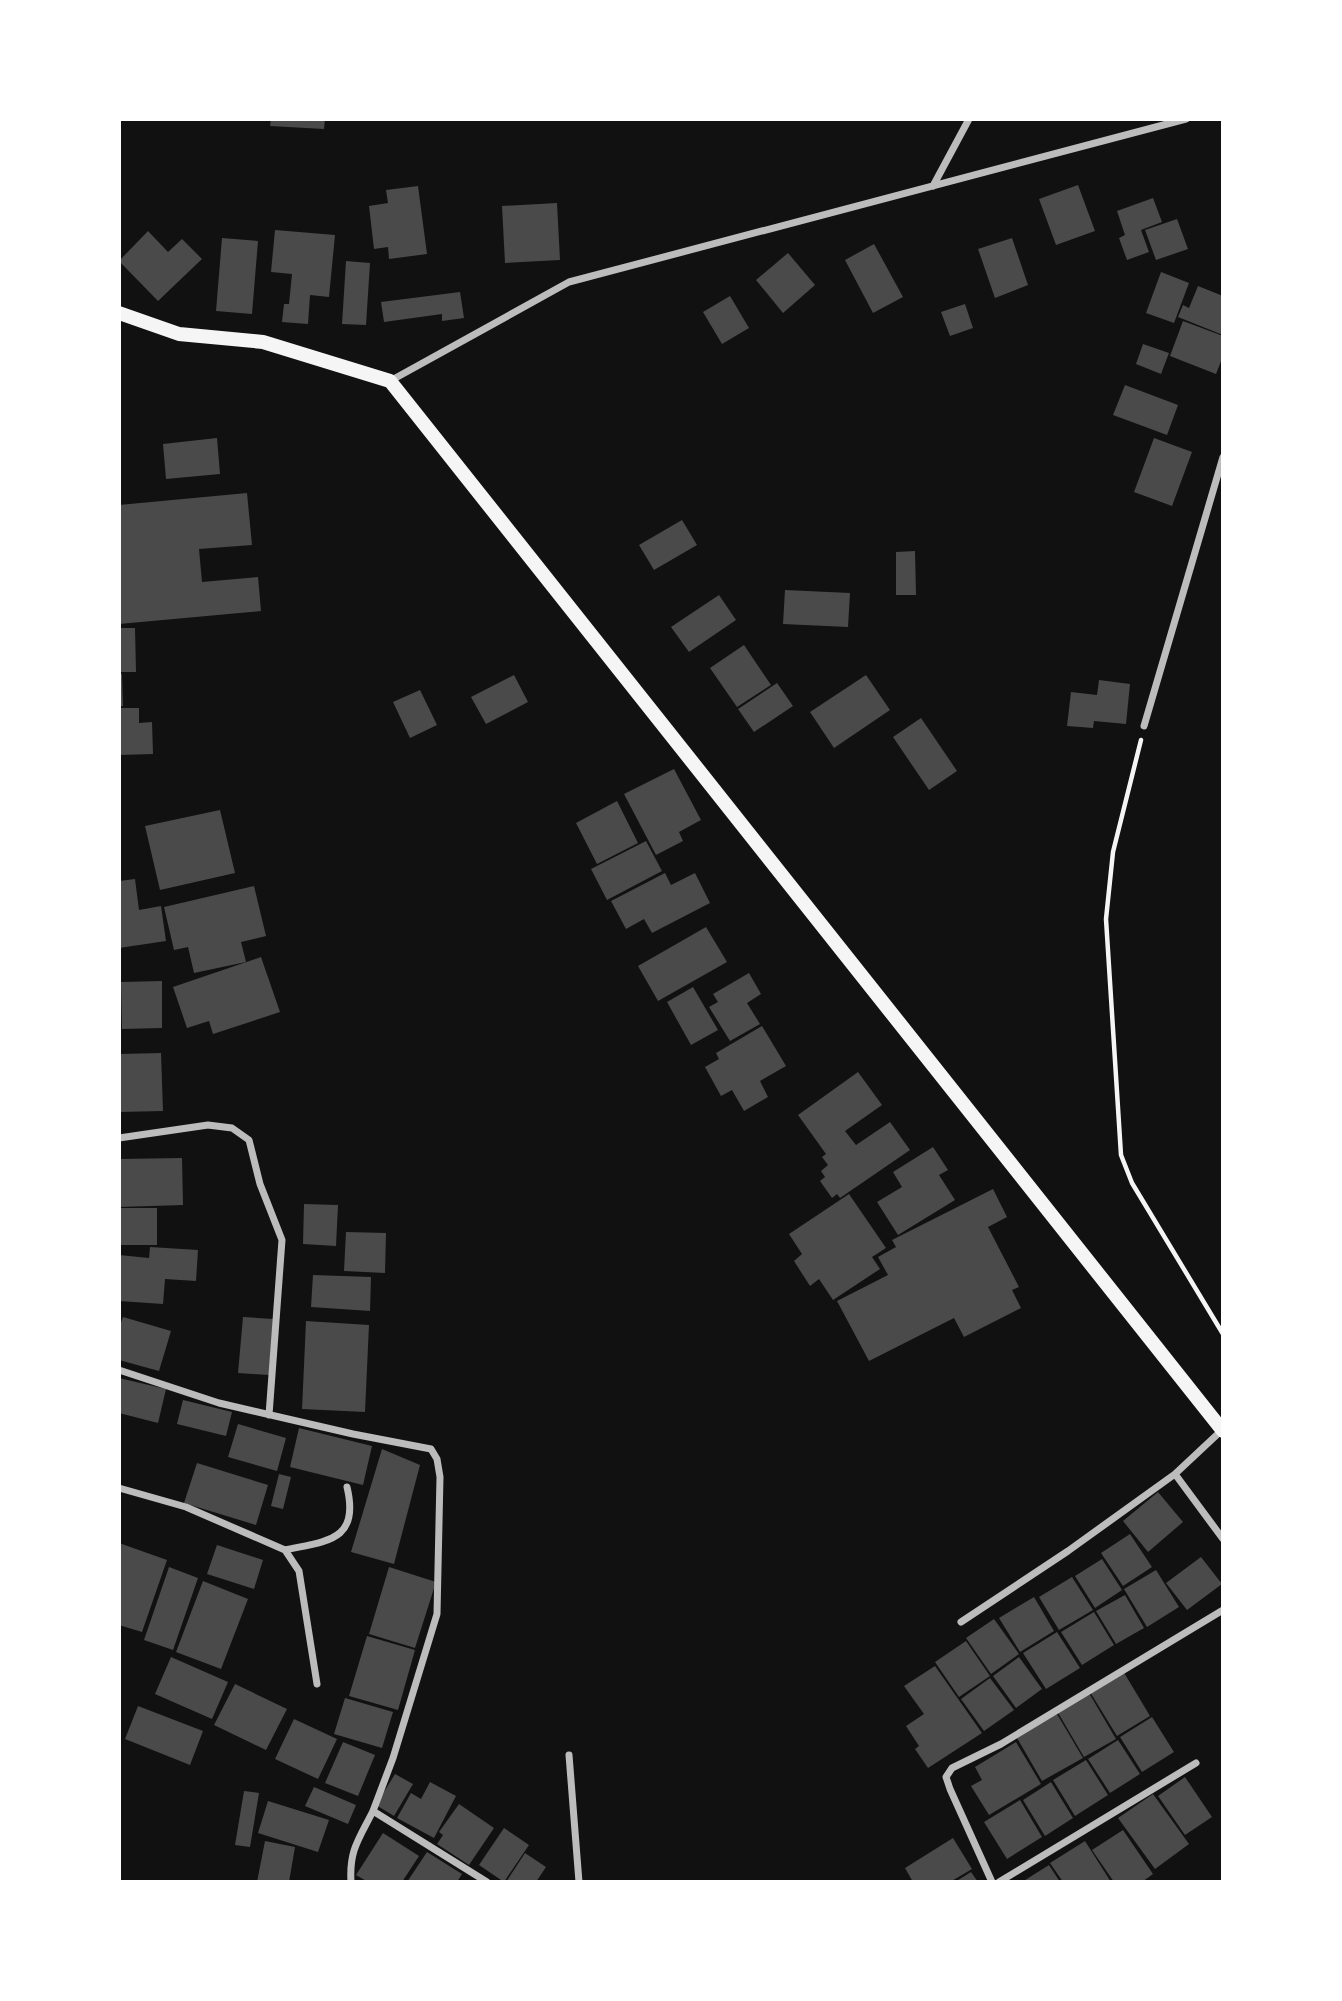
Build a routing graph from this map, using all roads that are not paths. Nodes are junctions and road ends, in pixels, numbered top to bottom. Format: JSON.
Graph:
{"nodes":[{"id":1,"x":969,"y":119,"type":"edge"},
{"id":2,"x":1186,"y":119,"type":"edge"},
{"id":3,"x":933,"y":186,"type":"junction"},
{"id":4,"x":119,"y":313,"type":"edge"},
{"id":5,"x":390,"y":381,"type":"junction"},
{"id":6,"x":1223,"y":457,"type":"edge"},
{"id":7,"x":1144,"y":726,"type":"road end"},
{"id":8,"x":119,"y":1138,"type":"edge"},
{"id":9,"x":119,"y":1370,"type":"edge"},
{"id":10,"x":269,"y":1415,"type":"junction"},
{"id":11,"x":1223,"y":1430,"type":"edge"},
{"id":12,"x":1175,"y":1474,"type":"junction"},
{"id":13,"x":347,"y":1487,"type":"dead end"},
{"id":14,"x":119,"y":1488,"type":"edge"},
{"id":15,"x":1223,"y":1539,"type":"edge"},
{"id":16,"x":285,"y":1550,"type":"junction"},
{"id":17,"x":1223,"y":1610,"type":"edge"},
{"id":18,"x":961,"y":1622,"type":"dead end"},
{"id":19,"x":317,"y":1684,"type":"dead end"},
{"id":20,"x":569,"y":1755,"type":"dead end"},
{"id":21,"x":1196,"y":1763,"type":"dead end"},
{"id":22,"x":373,"y":1811,"type":"junction"},
{"id":23,"x":351,"y":1882,"type":"edge"},
{"id":24,"x":488,"y":1882,"type":"edge"},
{"id":25,"x":579,"y":1882,"type":"edge"},
{"id":26,"x":992,"y":1882,"type":"edge"},
{"id":27,"x":999,"y":1882,"type":"edge"}],
"edges":[{"from":1,"to":3,"type":"street"},
{"from":2,"to":3,"type":"street"},
{"from":3,"to":5,"type":"street"},
{"from":4,"to":5,"type":"main road"},
{"from":5,"to":11,"type":"main road"},
{"from":6,"to":7,"type":"street"},
{"from":8,"to":10,"type":"street"},
{"from":9,"to":10,"type":"street"},
{"from":10,"to":22,"type":"street"},
{"from":11,"to":12,"type":"street"},
{"from":12,"to":15,"type":"street"},
{"from":12,"to":18,"type":"street"},
{"from":13,"to":16,"type":"street"},
{"from":14,"to":16,"type":"street"},
{"from":16,"to":19,"type":"street"},
{"from":17,"to":26,"type":"street"},
{"from":20,"to":25,"type":"street"},
{"from":21,"to":27,"type":"street"},
{"from":22,"to":23,"type":"street"},
{"from":22,"to":24,"type":"street"}]}
